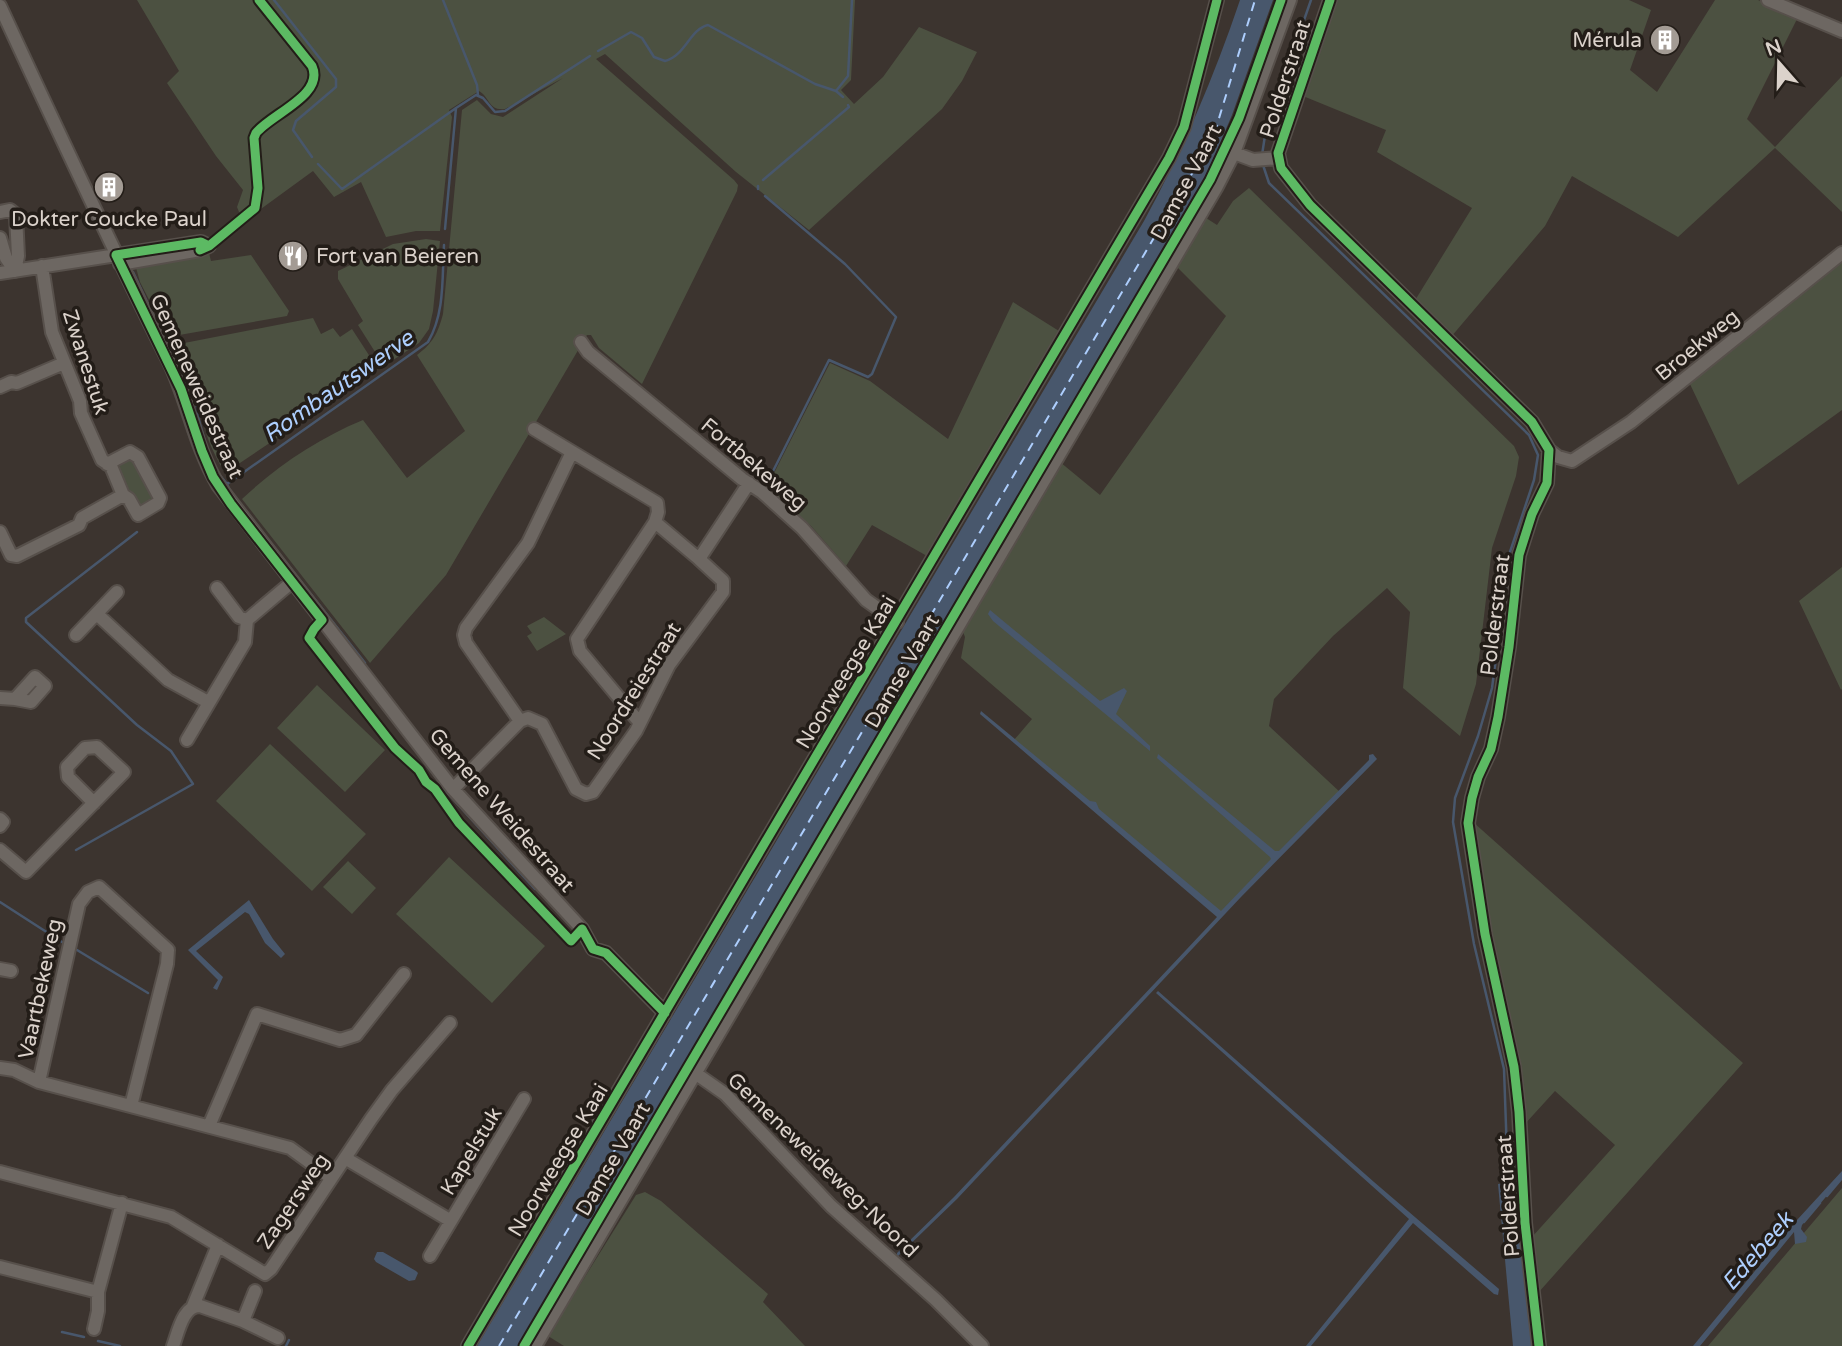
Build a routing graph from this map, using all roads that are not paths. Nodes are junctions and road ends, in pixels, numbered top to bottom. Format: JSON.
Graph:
{"nodes":[{"id":1,"x":1217,"y":0,"type":"edge"},
{"id":2,"x":1290,"y":0,"type":"edge"},
{"id":3,"x":1329,"y":0,"type":"edge"},
{"id":4,"x":1768,"y":0,"type":"edge"},
{"id":5,"x":0,"y":6,"type":"edge"},
{"id":6,"x":1842,"y":31,"type":"edge"},
{"id":7,"x":1234,"y":153,"type":"junction"},
{"id":8,"x":1275,"y":158,"type":"junction"},
{"id":9,"x":0,"y":212,"type":"edge"},
{"id":10,"x":0,"y":238,"type":"edge"},
{"id":11,"x":1842,"y":253,"type":"edge"},
{"id":12,"x":118,"y":259,"type":"junction"},
{"id":13,"x":42,"y":267,"type":"junction"},
{"id":14,"x":15,"y":271,"type":"junction"},
{"id":15,"x":0,"y":273,"type":"edge"},
{"id":16,"x":581,"y":342,"type":"dead end"},
{"id":17,"x":64,"y":363,"type":"junction"},
{"id":18,"x":0,"y":387,"type":"edge"},
{"id":19,"x":534,"y":429,"type":"dead end"},
{"id":20,"x":1549,"y":450,"type":"junction"},
{"id":21,"x":572,"y":452,"type":"junction"},
{"id":22,"x":1572,"y":461,"type":"junction"},
{"id":23,"x":107,"y":464,"type":"junction"},
{"id":24,"x":749,"y":483,"type":"junction"},
{"id":25,"x":1546,"y":483,"type":"junction"},
{"id":26,"x":123,"y":495,"type":"junction"},
{"id":27,"x":655,"y":522,"type":"junction"},
{"id":28,"x":0,"y":532,"type":"edge"},
{"id":29,"x":699,"y":559,"type":"junction"},
{"id":30,"x":292,"y":582,"type":"junction"},
{"id":31,"x":217,"y":588,"type":"dead end"},
{"id":32,"x":117,"y":592,"type":"dead end"},
{"id":33,"x":97,"y":614,"type":"junction"},
{"id":34,"x":247,"y":620,"type":"junction"},
{"id":35,"x":322,"y":620,"type":"joint"},
{"id":36,"x":897,"y":622,"type":"junction"},
{"id":37,"x":76,"y":635,"type":"dead end"},
{"id":38,"x":0,"y":698,"type":"edge"},
{"id":39,"x":15,"y":699,"type":"dead end"},
{"id":40,"x":208,"y":702,"type":"junction"},
{"id":41,"x":520,"y":721,"type":"junction"},
{"id":42,"x":640,"y":723,"type":"junction"},
{"id":43,"x":187,"y":740,"type":"dead end"},
{"id":44,"x":453,"y":789,"type":"junction"},
{"id":45,"x":94,"y":803,"type":"junction"},
{"id":46,"x":0,"y":819,"type":"edge"},
{"id":47,"x":0,"y":826,"type":"edge"},
{"id":48,"x":0,"y":850,"type":"edge"},
{"id":49,"x":404,"y":974,"type":"dead end"},
{"id":50,"x":665,"y":1013,"type":"junction"},
{"id":51,"x":450,"y":1023,"type":"dead end"},
{"id":52,"x":0,"y":1068,"type":"edge"},
{"id":53,"x":695,"y":1073,"type":"junction"},
{"id":54,"x":39,"y":1082,"type":"junction"},
{"id":55,"x":524,"y":1100,"type":"dead end"},
{"id":56,"x":131,"y":1106,"type":"junction"},
{"id":57,"x":209,"y":1126,"type":"junction"},
{"id":58,"x":345,"y":1158,"type":"junction"},
{"id":59,"x":0,"y":1172,"type":"edge"},
{"id":60,"x":331,"y":1178,"type":"junction"},
{"id":61,"x":122,"y":1203,"type":"junction"},
{"id":62,"x":450,"y":1222,"type":"junction"},
{"id":63,"x":218,"y":1245,"type":"junction"},
{"id":64,"x":430,"y":1256,"type":"dead end"},
{"id":65,"x":0,"y":1266,"type":"edge"},
{"id":66,"x":255,"y":1291,"type":"dead end"},
{"id":67,"x":98,"y":1292,"type":"junction"},
{"id":68,"x":193,"y":1306,"type":"junction"},
{"id":69,"x":243,"y":1321,"type":"junction"},
{"id":70,"x":94,"y":1329,"type":"dead end"},
{"id":71,"x":278,"y":1338,"type":"dead end"},
{"id":72,"x":173,"y":1346,"type":"edge"},
{"id":73,"x":468,"y":1346,"type":"edge"},
{"id":74,"x":534,"y":1346,"type":"edge"},
{"id":75,"x":982,"y":1346,"type":"edge"},
{"id":76,"x":1539,"y":1346,"type":"edge"}],
"edges":[{"from":1,"to":36,"type":"street","name":"Noorweegse Kaai"},
{"from":2,"to":7,"type":"street"},
{"from":3,"to":8,"type":"street","name":"Polderstraat"},
{"from":4,"to":6,"type":"street"},
{"from":5,"to":12,"type":"street","name":"Gemeneweidestraat"},
{"from":7,"to":8,"type":"street"},
{"from":7,"to":53,"type":"street"},
{"from":8,"to":20,"type":"street","name":"Polderstraat"},
{"from":9,"to":14,"type":"street"},
{"from":10,"to":14,"type":"street"},
{"from":11,"to":22,"type":"street","name":"Broekweg"},
{"from":12,"to":12,"type":"street"},
{"from":12,"to":13,"type":"street"},
{"from":12,"to":30,"type":"street","name":"Gemeneweidestraat"},
{"from":13,"to":14,"type":"street"},
{"from":13,"to":17,"type":"street","name":"Zwanestuk"},
{"from":14,"to":15,"type":"street"},
{"from":16,"to":24,"type":"street","name":"Fortbekeweg"},
{"from":17,"to":18,"type":"street"},
{"from":17,"to":23,"type":"street","name":"Zwanestuk"},
{"from":19,"to":21,"type":"street"},
{"from":20,"to":22,"type":"street"},
{"from":20,"to":25,"type":"street","name":"Polderstraat"},
{"from":21,"to":27,"type":"street"},
{"from":21,"to":41,"type":"street"},
{"from":22,"to":25,"type":"street","name":"Broekweg"},
{"from":23,"to":26,"type":"street","name":"Zwanestuk"},
{"from":23,"to":26,"type":"street"},
{"from":24,"to":29,"type":"street"},
{"from":24,"to":36,"type":"street","name":"Fortbekeweg"},
{"from":25,"to":76,"type":"street","name":"Polderstraat"},
{"from":26,"to":28,"type":"street"},
{"from":27,"to":29,"type":"street","name":"Noordreiestraat"},
{"from":27,"to":42,"type":"street"},
{"from":29,"to":42,"type":"street","name":"Noordreiestraat"},
{"from":30,"to":34,"type":"street"},
{"from":30,"to":35,"type":"street","name":"Gemeneweidestraat"},
{"from":31,"to":34,"type":"street"},
{"from":32,"to":33,"type":"street"},
{"from":33,"to":37,"type":"street"},
{"from":33,"to":40,"type":"street"},
{"from":34,"to":40,"type":"street"},
{"from":35,"to":44,"type":"street","name":"Gemene Weidestraat"},
{"from":36,"to":50,"type":"street","name":"Noorweegse Kaai"},
{"from":38,"to":39,"type":"street"},
{"from":40,"to":43,"type":"street"},
{"from":41,"to":42,"type":"street","name":"Noordreiestraat"},
{"from":41,"to":44,"type":"street"},
{"from":44,"to":50,"type":"street","name":"Gemene Weidestraat"},
{"from":45,"to":45,"type":"street"},
{"from":45,"to":48,"type":"street"},
{"from":46,"to":47,"type":"street"},
{"from":49,"to":57,"type":"street"},
{"from":50,"to":73,"type":"street","name":"Noorweegse Kaai"},
{"from":51,"to":58,"type":"street","name":"Zagersweg"},
{"from":52,"to":54,"type":"street","name":"Vaartbekeweg"},
{"from":53,"to":74,"type":"street"},
{"from":53,"to":75,"type":"street","name":"Gemeneweideweg-Noord"},
{"from":54,"to":56,"type":"street","name":"Vaartbekeweg"},
{"from":54,"to":56,"type":"street","name":"Vaartbekeweg"},
{"from":55,"to":62,"type":"street","name":"Kapelstuk"},
{"from":56,"to":57,"type":"street","name":"Vaartbekeweg"},
{"from":57,"to":60,"type":"street","name":"Vaartbekeweg"},
{"from":58,"to":60,"type":"street","name":"Zagersweg"},
{"from":58,"to":62,"type":"street","name":"Kapelstuk"},
{"from":59,"to":61,"type":"street","name":"Zagersweg"},
{"from":60,"to":63,"type":"street","name":"Zagersweg"},
{"from":61,"to":63,"type":"street","name":"Zagersweg"},
{"from":61,"to":67,"type":"street"},
{"from":62,"to":64,"type":"street","name":"Kapelstuk"},
{"from":63,"to":68,"type":"street"},
{"from":65,"to":67,"type":"street"},
{"from":66,"to":69,"type":"street"},
{"from":67,"to":70,"type":"street"},
{"from":68,"to":69,"type":"street"},
{"from":68,"to":72,"type":"street"},
{"from":69,"to":71,"type":"street"}]}
